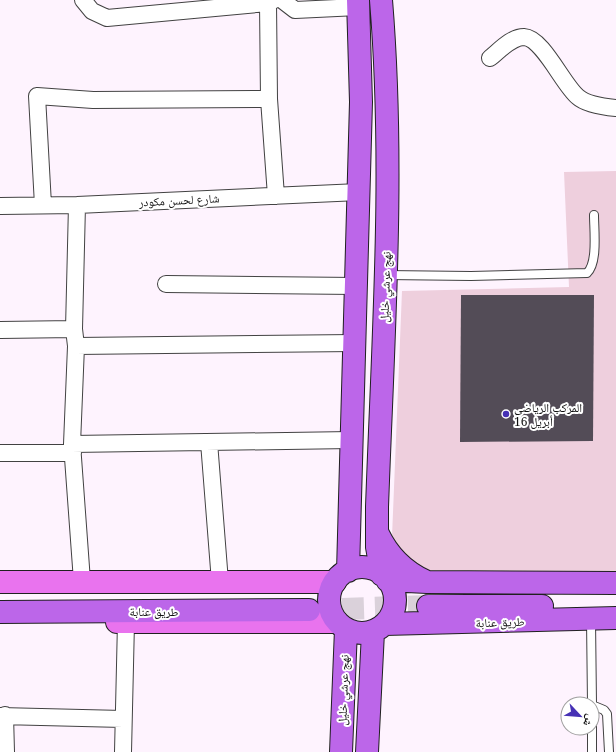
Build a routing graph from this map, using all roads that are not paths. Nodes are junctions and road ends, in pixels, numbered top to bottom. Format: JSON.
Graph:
{"nodes":[{"id":1,"x":83,"y":0,"type":"edge"},
{"id":2,"x":381,"y":0,"type":"edge"},
{"id":3,"x":274,"y":1,"type":"edge"},
{"id":4,"x":358,"y":3,"type":"edge"},
{"id":5,"x":490,"y":58,"type":"dead end"},
{"id":6,"x":269,"y":99,"type":"junction"},
{"id":7,"x":616,"y":108,"type":"edge"},
{"id":8,"x":359,"y":192,"type":"junction"},
{"id":9,"x":276,"y":196,"type":"junction"},
{"id":10,"x":43,"y":205,"type":"junction"},
{"id":11,"x":77,"y":205,"type":"junction"},
{"id":12,"x":0,"y":206,"type":"edge"},
{"id":13,"x":594,"y":215,"type":"dead end"},
{"id":14,"x":385,"y":275,"type":"junction"},
{"id":15,"x":166,"y":284,"type":"dead end"},
{"id":16,"x":357,"y":286,"type":"junction"},
{"id":17,"x":74,"y":329,"type":"junction"},
{"id":18,"x":0,"y":330,"type":"edge"},
{"id":19,"x":355,"y":343,"type":"junction"},
{"id":20,"x":76,"y":346,"type":"junction"},
{"id":21,"x":350,"y":440,"type":"junction"},
{"id":22,"x":209,"y":442,"type":"junction"},
{"id":23,"x":73,"y":449,"type":"junction"},
{"id":24,"x":0,"y":453,"type":"edge"},
{"id":25,"x":377,"y":533,"type":"junction"},
{"id":26,"x":342,"y":576,"type":"junction"},
{"id":27,"x":385,"y":577,"type":"junction"},
{"id":28,"x":82,"y":581,"type":"junction"},
{"id":29,"x":0,"y":582,"type":"edge"},
{"id":30,"x":220,"y":582,"type":"junction"},
{"id":31,"x":616,"y":583,"type":"edge"},
{"id":32,"x":427,"y":594,"type":"junction"},
{"id":33,"x":616,"y":596,"type":"edge"},
{"id":34,"x":0,"y":603,"type":"edge"},
{"id":35,"x":616,"y":606,"type":"edge"},
{"id":36,"x":0,"y":612,"type":"edge"},
{"id":37,"x":616,"y":618,"type":"edge"},
{"id":38,"x":591,"y":619,"type":"junction"},
{"id":39,"x":0,"y":620,"type":"edge"},
{"id":40,"x":126,"y":622,"type":"junction"},
{"id":41,"x":410,"y":624,"type":"junction"},
{"id":42,"x":341,"y":626,"type":"junction"},
{"id":43,"x":379,"y":628,"type":"junction"},
{"id":44,"x":371,"y":662,"type":"junction"},
{"id":45,"x":592,"y":696,"type":"edge"},
{"id":46,"x":600,"y":708,"type":"edge"},
{"id":47,"x":2,"y":716,"type":"edge"},
{"id":48,"x":122,"y":719,"type":"junction"},
{"id":49,"x":592,"y":736,"type":"edge"},
{"id":50,"x":6,"y":752,"type":"edge"},
{"id":51,"x":123,"y":752,"type":"edge"},
{"id":52,"x":341,"y":752,"type":"edge"},
{"id":53,"x":367,"y":752,"type":"edge"},
{"id":54,"x":592,"y":752,"type":"edge"},
{"id":55,"x":609,"y":752,"type":"edge"}],
"edges":[{"from":1,"to":3,"type":"street"},
{"from":2,"to":14,"type":"highway","name":"نهج عرشي خليل"},
{"from":3,"to":4,"type":"street"},
{"from":3,"to":6,"type":"street"},
{"from":4,"to":8,"type":"highway"},
{"from":5,"to":7,"type":"street"},
{"from":6,"to":9,"type":"street"},
{"from":6,"to":10,"type":"street"},
{"from":8,"to":9,"type":"street","name":"شارع لحسن مكودر"},
{"from":8,"to":16,"type":"highway"},
{"from":9,"to":11,"type":"street","name":"شارع لحسن مكودر"},
{"from":10,"to":11,"type":"street","name":"شارع لحسن مكودر"},
{"from":10,"to":12,"type":"street","name":"شارع لحسن مكودر"},
{"from":11,"to":17,"type":"street"},
{"from":13,"to":14,"type":"lane"},
{"from":14,"to":25,"type":"highway","name":"نهج عرشي خليل"},
{"from":15,"to":16,"type":"street"},
{"from":16,"to":19,"type":"highway"},
{"from":17,"to":18,"type":"street"},
{"from":17,"to":20,"type":"street"},
{"from":19,"to":20,"type":"street"},
{"from":19,"to":21,"type":"highway"},
{"from":20,"to":23,"type":"street"},
{"from":21,"to":22,"type":"street"},
{"from":21,"to":26,"type":"highway"},
{"from":22,"to":23,"type":"street"},
{"from":22,"to":30,"type":"street"},
{"from":23,"to":24,"type":"street"},
{"from":23,"to":28,"type":"street"},
{"from":25,"to":27,"type":"highway","name":"نهج عرشي خليل"},
{"from":25,"to":32,"type":"highway"},
{"from":26,"to":27,"type":"highway"},
{"from":26,"to":30,"type":"main road"},
{"from":26,"to":42,"type":"highway"},
{"from":27,"to":32,"type":"highway","name":"طريق عنابة"},
{"from":27,"to":43,"type":"highway"},
{"from":28,"to":29,"type":"main road"},
{"from":28,"to":30,"type":"main road"},
{"from":31,"to":32,"type":"highway","name":"طريق عنابة"},
{"from":32,"to":33,"type":"highway","name":"طريق عنابة"},
{"from":32,"to":35,"type":"highway","name":"طريق عنابة"},
{"from":34,"to":36,"type":"highway","name":"طريق عنابة"},
{"from":37,"to":38,"type":"highway","name":"طريق عنابة"},
{"from":38,"to":41,"type":"highway","name":"طريق عنابة"},
{"from":38,"to":45,"type":"lane"},
{"from":39,"to":40,"type":"main road"},
{"from":40,"to":42,"type":"main road"},
{"from":40,"to":48,"type":"street"},
{"from":41,"to":43,"type":"highway","name":"طريق عنابة"},
{"from":41,"to":44,"type":"highway"},
{"from":42,"to":43,"type":"highway"},
{"from":42,"to":52,"type":"highway","name":"نهج عرشي خليل"},
{"from":43,"to":44,"type":"highway"},
{"from":44,"to":53,"type":"highway"},
{"from":46,"to":55,"type":"lane"},
{"from":47,"to":48,"type":"street"},
{"from":47,"to":50,"type":"street"},
{"from":48,"to":51,"type":"street"},
{"from":49,"to":54,"type":"lane"}]}
